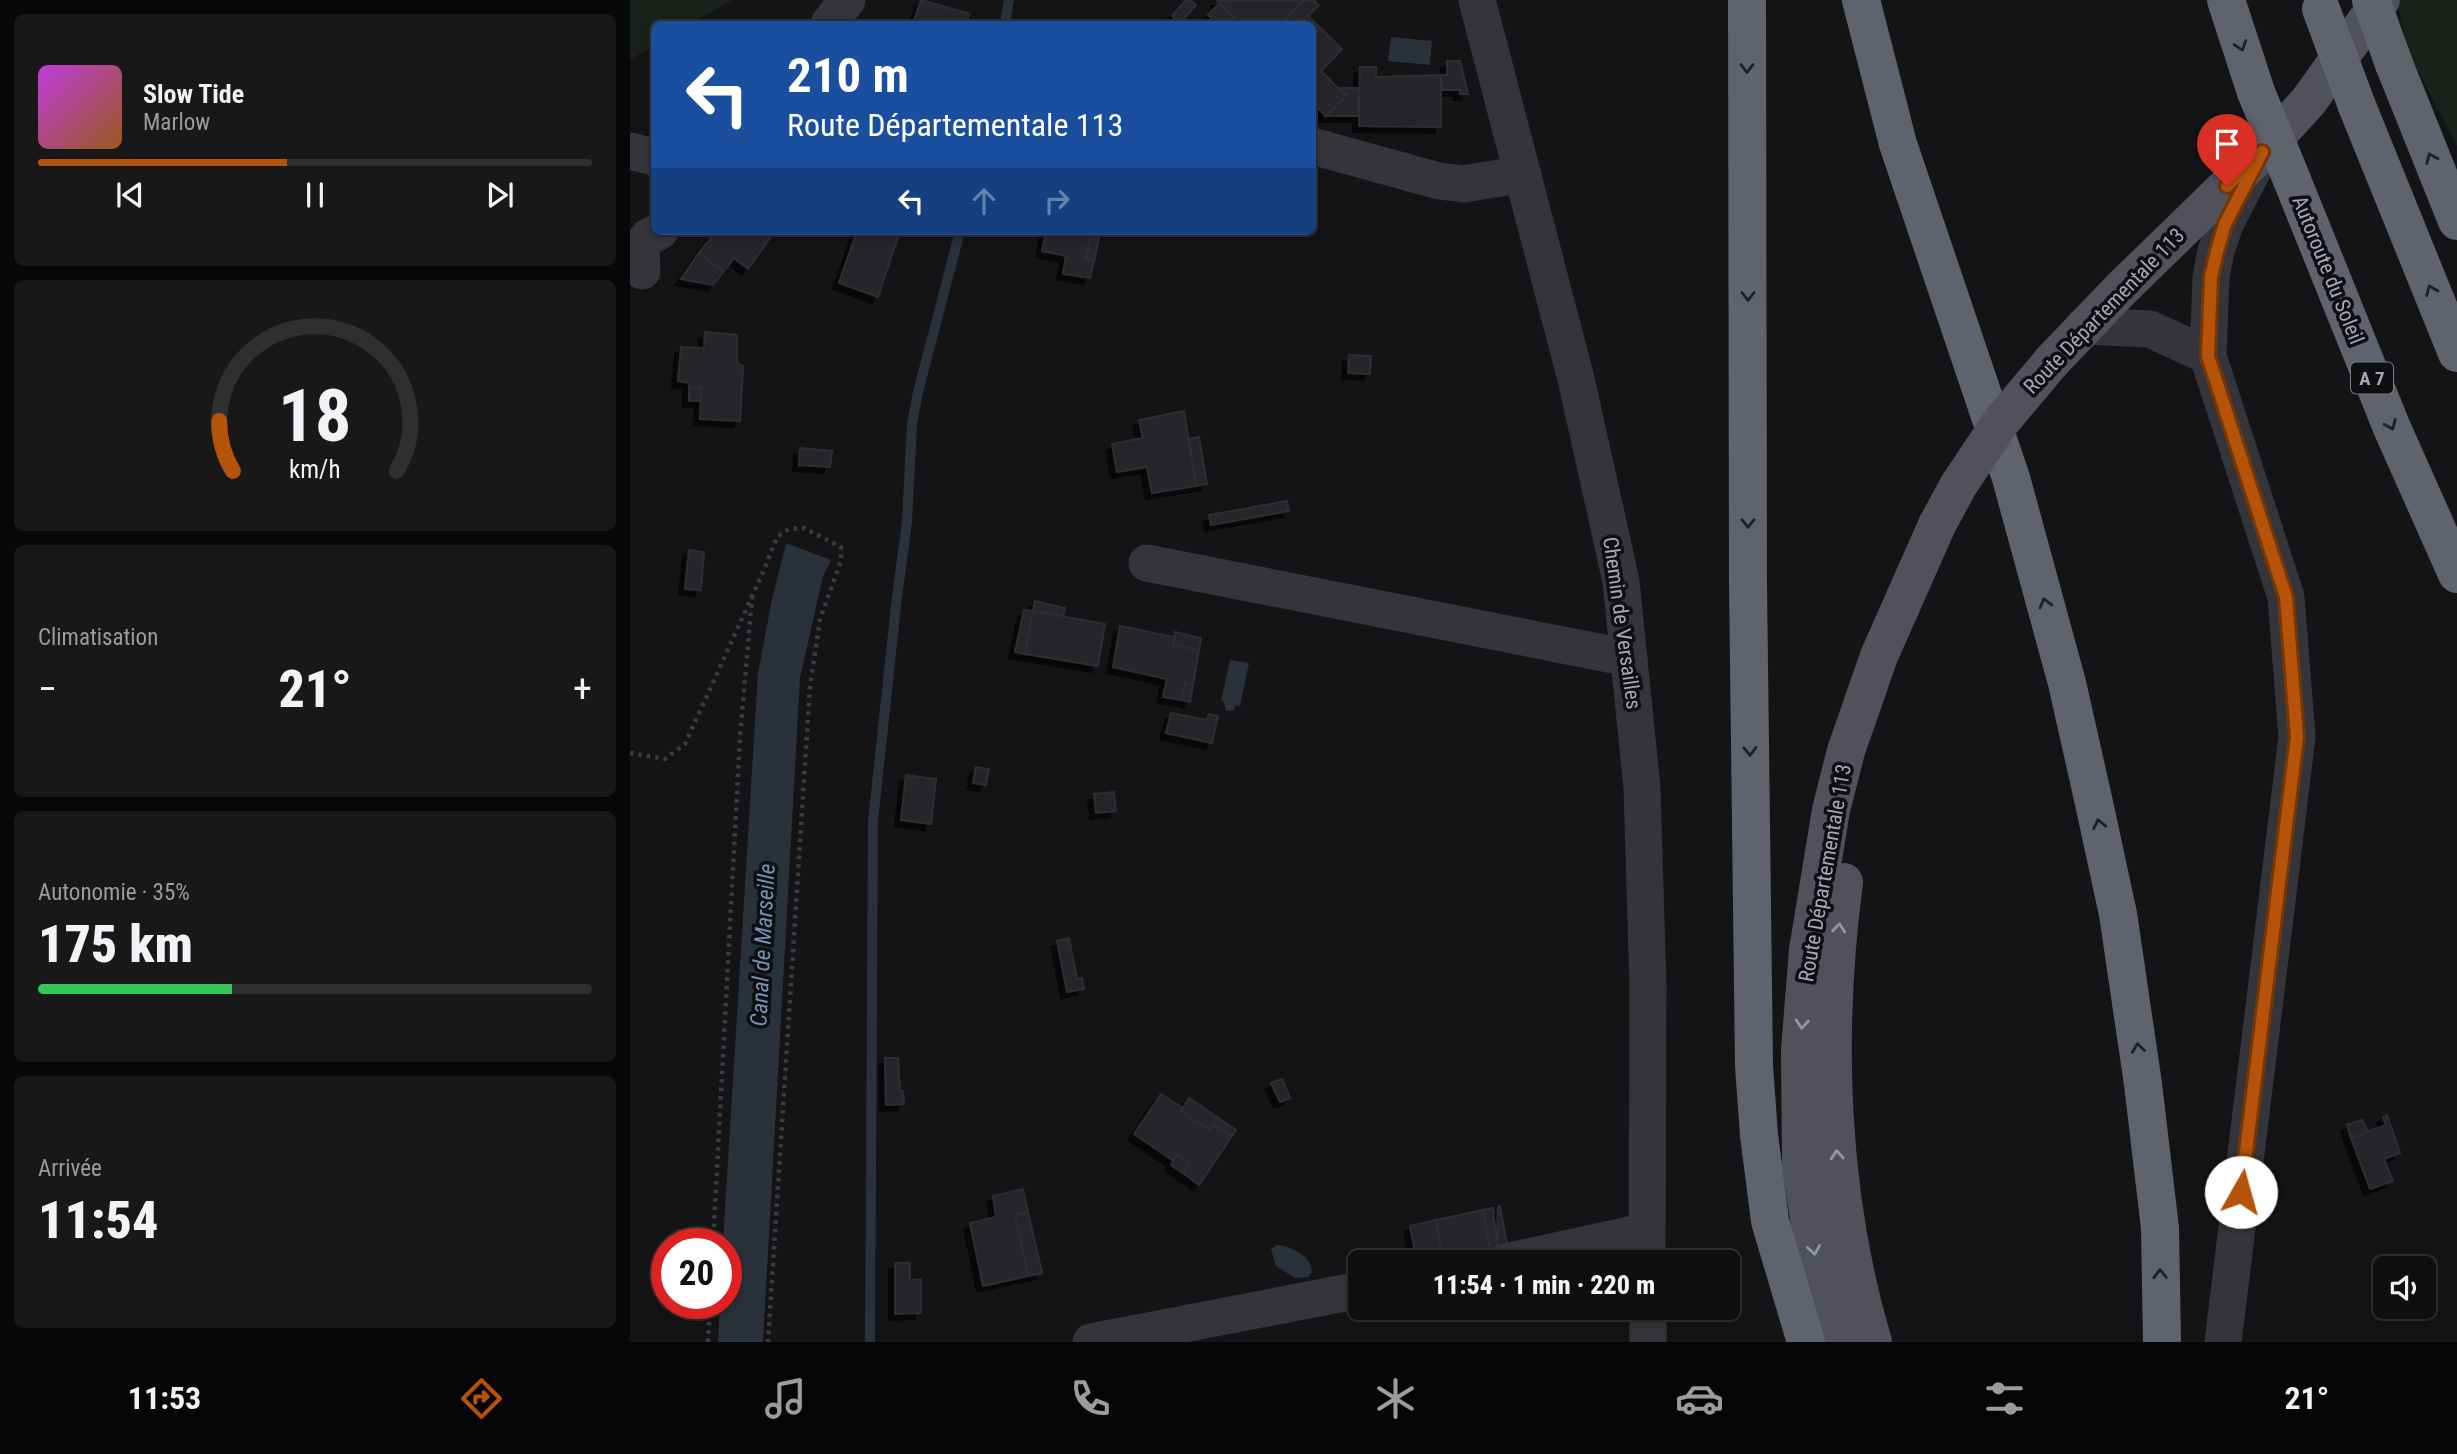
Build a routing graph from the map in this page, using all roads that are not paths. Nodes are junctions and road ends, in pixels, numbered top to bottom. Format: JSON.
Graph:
{"nodes":[{"id":1,"x":847,"y":0,"type":"edge"},
{"id":2,"x":1477,"y":0,"type":"edge"},
{"id":3,"x":1747,"y":0,"type":"edge"},
{"id":4,"x":1861,"y":0,"type":"edge"},
{"id":5,"x":2226,"y":0,"type":"edge"},
{"id":6,"x":2371,"y":0,"type":"edge"},
{"id":7,"x":2381,"y":0,"type":"edge"},
{"id":8,"x":2320,"y":4,"type":"edge"},
{"id":9,"x":831,"y":21,"type":"edge"},
{"id":10,"x":1316,"y":147,"type":"edge"},
{"id":11,"x":630,"y":151,"type":"edge"},
{"id":12,"x":2262,"y":152,"type":"junction"},
{"id":13,"x":651,"y":156,"type":"edge"},
{"id":14,"x":1523,"y":174,"type":"junction"},
{"id":15,"x":2457,"y":221,"type":"edge"},
{"id":16,"x":652,"y":235,"type":"edge"},
{"id":17,"x":642,"y":271,"type":"dead end"},
{"id":18,"x":2084,"y":326,"type":"junction"},
{"id":19,"x":2457,"y":353,"type":"edge"},
{"id":20,"x":2208,"y":356,"type":"junction"},
{"id":21,"x":1147,"y":564,"type":"dead end"},
{"id":22,"x":2457,"y":574,"type":"edge"},
{"id":23,"x":1913,"y":581,"type":"junction"},
{"id":24,"x":1629,"y":658,"type":"junction"},
{"id":25,"x":1647,"y":1246,"type":"edge"},
{"id":26,"x":1612,"y":1250,"type":"edge"},
{"id":27,"x":1348,"y":1292,"type":"edge"},
{"id":28,"x":2227,"y":1306,"type":"junction"},
{"id":29,"x":1648,"y":1320,"type":"edge"},
{"id":30,"x":1091,"y":1342,"type":"edge"},
{"id":31,"x":1648,"y":1342,"type":"edge"},
{"id":32,"x":1806,"y":1342,"type":"edge"},
{"id":33,"x":1835,"y":1342,"type":"edge"},
{"id":34,"x":1873,"y":1342,"type":"edge"},
{"id":35,"x":2162,"y":1342,"type":"edge"},
{"id":36,"x":2213,"y":1342,"type":"edge"},
{"id":37,"x":2223,"y":1342,"type":"edge"}],
"edges":[{"from":1,"to":9,"type":"street"},
{"from":2,"to":14,"type":"street","name":"Chemin de Versailles"},
{"from":3,"to":32,"type":"highway","one_way":true},
{"from":35,"to":4,"type":"highway","one_way":true},
{"from":5,"to":22,"type":"highway","name":"Autoroute du Soleil","number":"A 7","one_way":true,"bridge":true},
{"from":15,"to":6,"type":"highway","one_way":true,"bridge":true},
{"from":7,"to":12,"type":"main road","name":"Route Départementale 113"},
{"from":19,"to":8,"type":"highway","one_way":true,"bridge":true},
{"from":10,"to":14,"type":"street"},
{"from":11,"to":13,"type":"street"},
{"from":12,"to":18,"type":"main road","name":"Route Départementale 113"},
{"from":12,"to":20,"type":"street"},
{"from":14,"to":24,"type":"street","name":"Chemin de Versailles"},
{"from":16,"to":17,"type":"street"},
{"from":18,"to":20,"type":"street"},
{"from":18,"to":23,"type":"main road","name":"Route Départementale 113","bridge":true},
{"from":20,"to":28,"type":"street"},
{"from":21,"to":24,"type":"street"},
{"from":23,"to":33,"type":"main road","name":"Route Départementale 113","one_way":true},
{"from":34,"to":23,"type":"main road","name":"Route Départementale 113","one_way":true},
{"from":24,"to":25,"type":"street","name":"Chemin de Versailles"},
{"from":25,"to":26,"type":"street"},
{"from":27,"to":30,"type":"street"},
{"from":28,"to":36,"type":"street"},
{"from":28,"to":37,"type":"street"},
{"from":29,"to":31,"type":"street"}]}
